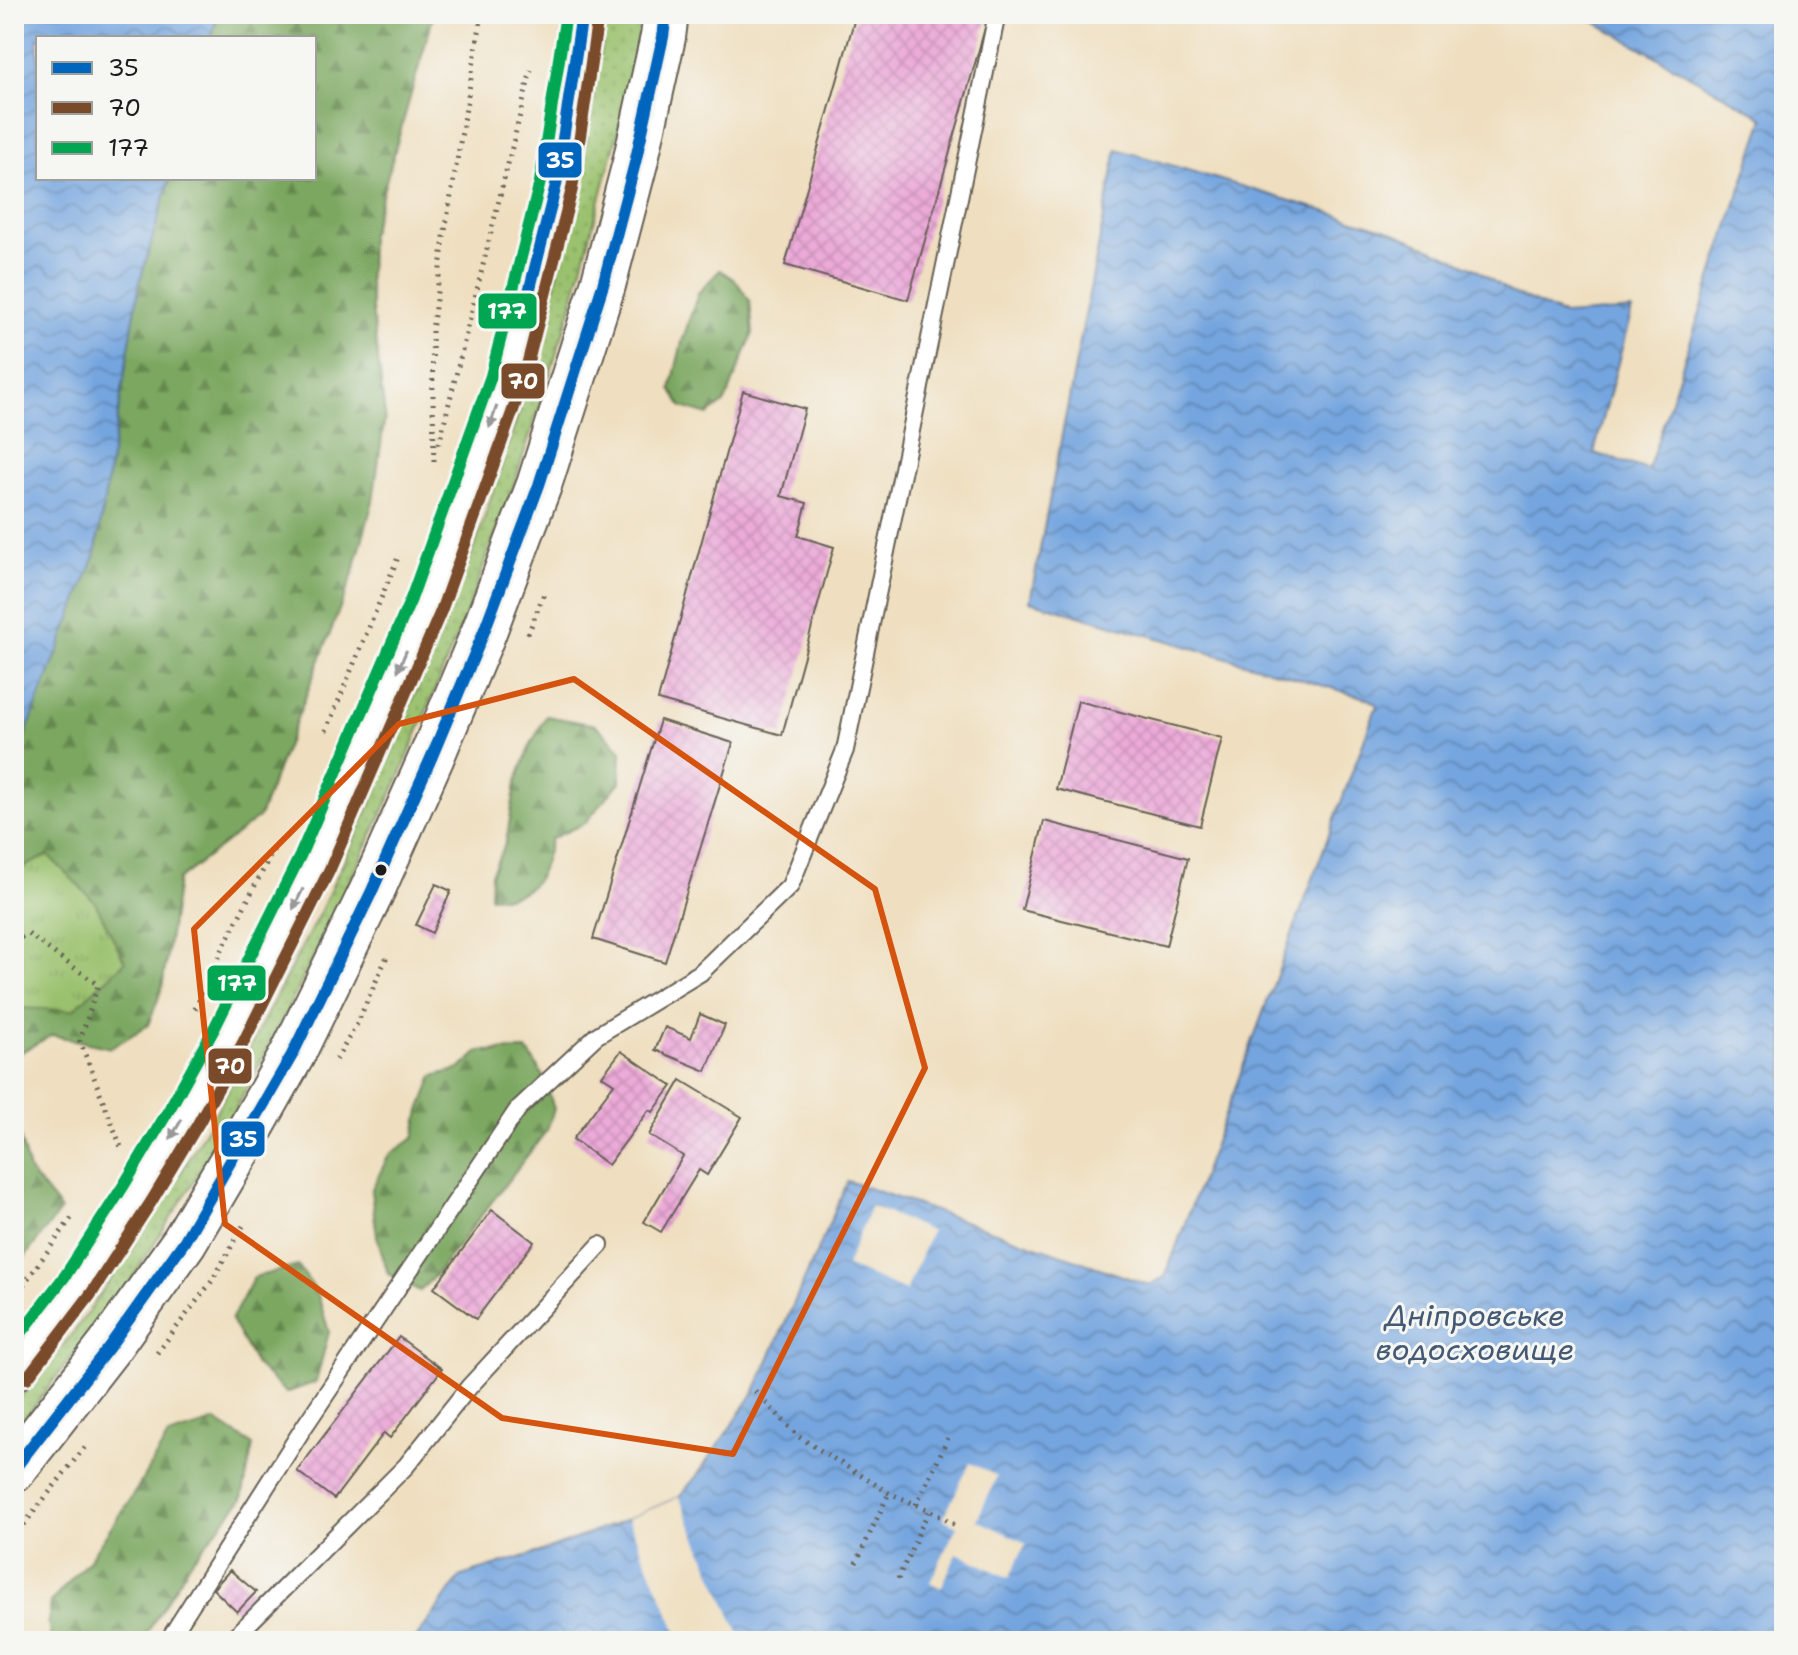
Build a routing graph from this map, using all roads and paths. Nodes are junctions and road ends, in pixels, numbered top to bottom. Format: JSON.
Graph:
{"nodes":[{"id":1,"x":482,"y":14,"type":"edge"},
{"id":2,"x":582,"y":14,"type":"edge"},
{"id":3,"x":666,"y":14,"type":"edge"},
{"id":4,"x":997,"y":14,"type":"edge"},
{"id":5,"x":533,"y":62,"type":"dead end"},
{"id":6,"x":402,"y":547,"type":"dead end"},
{"id":7,"x":321,"y":742,"type":"dead end"},
{"id":8,"x":285,"y":829,"type":"dead end"},
{"id":9,"x":14,"y":941,"type":"edge"},
{"id":10,"x":189,"y":1020,"type":"dead end"},
{"id":11,"x":129,"y":1135,"type":"dead end"},
{"id":12,"x":78,"y":1209,"type":"dead end"},
{"id":13,"x":600,"y":1245,"type":"dead end"},
{"id":14,"x":14,"y":1298,"type":"edge"},
{"id":15,"x":14,"y":1368,"type":"edge"},
{"id":16,"x":755,"y":1391,"type":"dead end"},
{"id":17,"x":948,"y":1438,"type":"dead end"},
{"id":18,"x":14,"y":1469,"type":"edge"},
{"id":19,"x":889,"y":1493,"type":"junction"},
{"id":20,"x":916,"y":1505,"type":"junction"},
{"id":21,"x":929,"y":1510,"type":"junction"},
{"id":22,"x":957,"y":1526,"type":"dead end"},
{"id":23,"x":856,"y":1563,"type":"dead end"},
{"id":24,"x":898,"y":1579,"type":"dead end"},
{"id":25,"x":168,"y":1641,"type":"edge"},
{"id":26,"x":231,"y":1641,"type":"edge"}],
"edges":[{"from":1,"to":5,"type":"path"},
{"from":2,"to":15,"type":"main road","one_way":true},
{"from":3,"to":18,"type":"main road"},
{"from":4,"to":25,"type":"lane"},
{"from":6,"to":7,"type":"path"},
{"from":8,"to":10,"type":"path"},
{"from":9,"to":11,"type":"path"},
{"from":12,"to":14,"type":"path"},
{"from":13,"to":26,"type":"lane"},
{"from":16,"to":19,"type":"path"},
{"from":17,"to":20,"type":"path"},
{"from":19,"to":20,"type":"path"},
{"from":19,"to":23,"type":"path"},
{"from":20,"to":21,"type":"path"},
{"from":21,"to":22,"type":"path"},
{"from":21,"to":24,"type":"path"}]}
